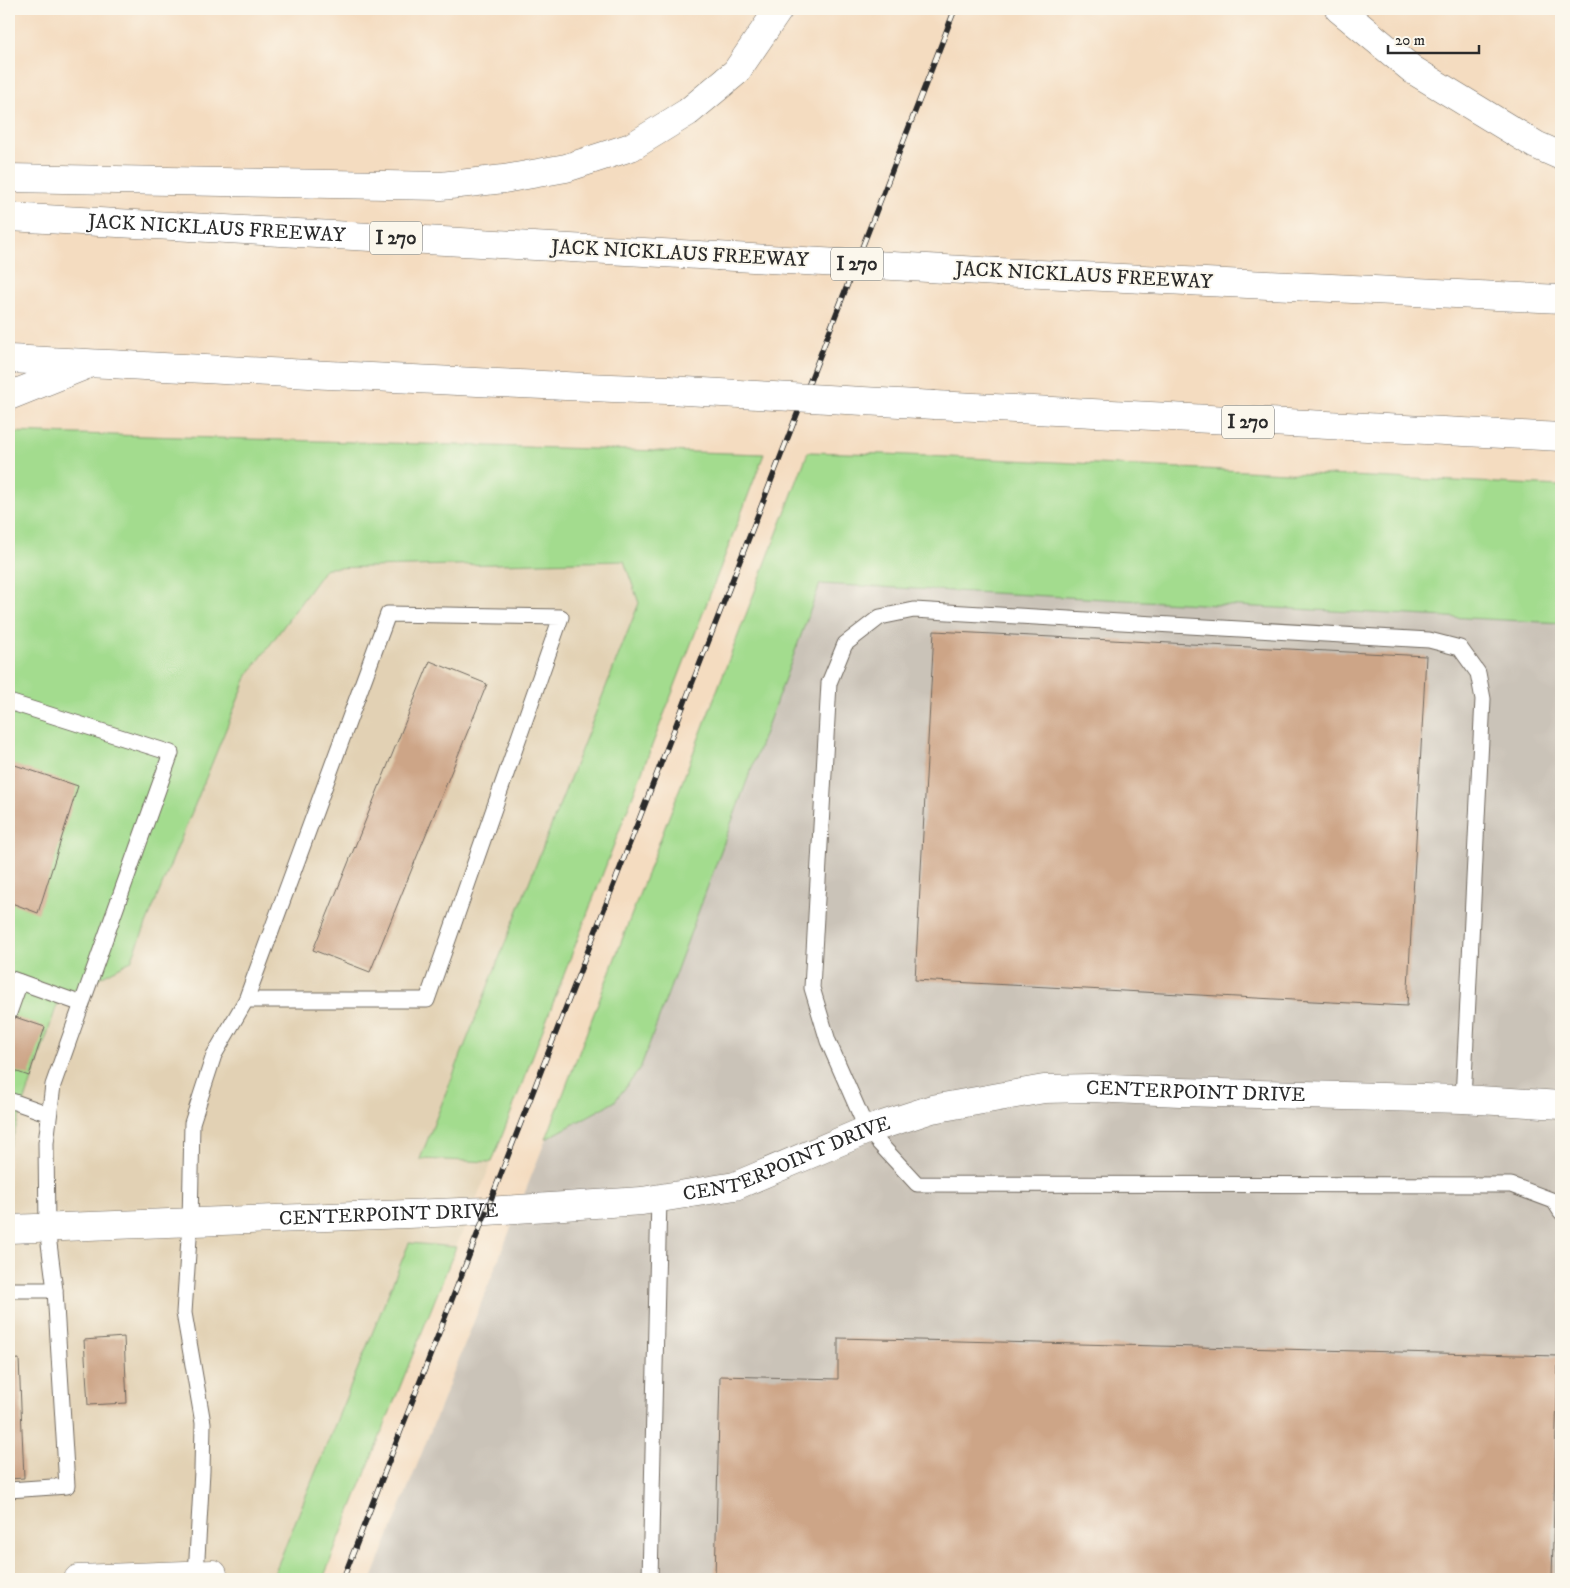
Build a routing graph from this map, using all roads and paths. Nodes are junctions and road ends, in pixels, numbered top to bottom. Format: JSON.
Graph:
{"nodes":[{"id":1,"x":779,"y":9,"type":"edge"},
{"id":2,"x":1339,"y":9,"type":"edge"},
{"id":3,"x":1561,"y":156,"type":"edge"},
{"id":4,"x":9,"y":178,"type":"edge"},
{"id":5,"x":9,"y":217,"type":"edge"},
{"id":6,"x":1561,"y":299,"type":"edge"},
{"id":7,"x":12,"y":359,"type":"edge"},
{"id":8,"x":90,"y":364,"type":"junction"},
{"id":9,"x":9,"y":396,"type":"edge"},
{"id":10,"x":1561,"y":437,"type":"edge"},
{"id":11,"x":9,"y":702,"type":"edge"},
{"id":12,"x":14,"y":980,"type":"edge"},
{"id":13,"x":246,"y":1000,"type":"junction"},
{"id":14,"x":82,"y":1004,"type":"junction"},
{"id":15,"x":9,"y":1013,"type":"edge"},
{"id":16,"x":1463,"y":1099,"type":"junction"},
{"id":17,"x":9,"y":1100,"type":"edge"},
{"id":18,"x":1561,"y":1105,"type":"edge"},
{"id":19,"x":49,"y":1114,"type":"junction"},
{"id":20,"x":867,"y":1130,"type":"junction"},
{"id":21,"x":659,"y":1198,"type":"junction"},
{"id":22,"x":1561,"y":1212,"type":"edge"},
{"id":23,"x":190,"y":1223,"type":"junction"},
{"id":24,"x":47,"y":1228,"type":"junction"},
{"id":25,"x":9,"y":1229,"type":"edge"},
{"id":26,"x":9,"y":1290,"type":"edge"},
{"id":27,"x":55,"y":1290,"type":"junction"},
{"id":28,"x":9,"y":1490,"type":"edge"},
{"id":29,"x":204,"y":1575,"type":"joint"},
{"id":30,"x":78,"y":1579,"type":"edge"},
{"id":31,"x":650,"y":1579,"type":"edge"}],
"edges":[{"from":1,"to":4,"type":"main road"},
{"from":2,"to":3,"type":"main road"},
{"from":5,"to":6,"type":"main road","name":"JACK NICKLAUS FREEWAY","number":"I 270","bridge":true},
{"from":7,"to":8,"type":"main road","number":"I 270"},
{"from":8,"to":9,"type":"main road"},
{"from":8,"to":10,"type":"main road","number":"I 270","bridge":true},
{"from":11,"to":14,"type":"lane"},
{"from":12,"to":14,"type":"lane"},
{"from":12,"to":15,"type":"lane"},
{"from":13,"to":13,"type":"lane"},
{"from":13,"to":23,"type":"lane"},
{"from":14,"to":19,"type":"lane"},
{"from":16,"to":18,"type":"main road","name":"CENTERPOINT DRIVE"},
{"from":16,"to":20,"type":"main road","name":"CENTERPOINT DRIVE"},
{"from":16,"to":20,"type":"lane"},
{"from":17,"to":19,"type":"lane"},
{"from":19,"to":24,"type":"lane"},
{"from":20,"to":21,"type":"main road","name":"CENTERPOINT DRIVE"},
{"from":20,"to":22,"type":"lane"},
{"from":21,"to":23,"type":"main road","name":"CENTERPOINT DRIVE"},
{"from":21,"to":31,"type":"lane"},
{"from":23,"to":24,"type":"main road","name":"CENTERPOINT DRIVE"},
{"from":23,"to":29,"type":"lane"},
{"from":24,"to":25,"type":"main road","name":"CENTERPOINT DRIVE"},
{"from":24,"to":27,"type":"lane"},
{"from":26,"to":27,"type":"lane"},
{"from":27,"to":28,"type":"lane"},
{"from":29,"to":30,"type":"main road"}]}
